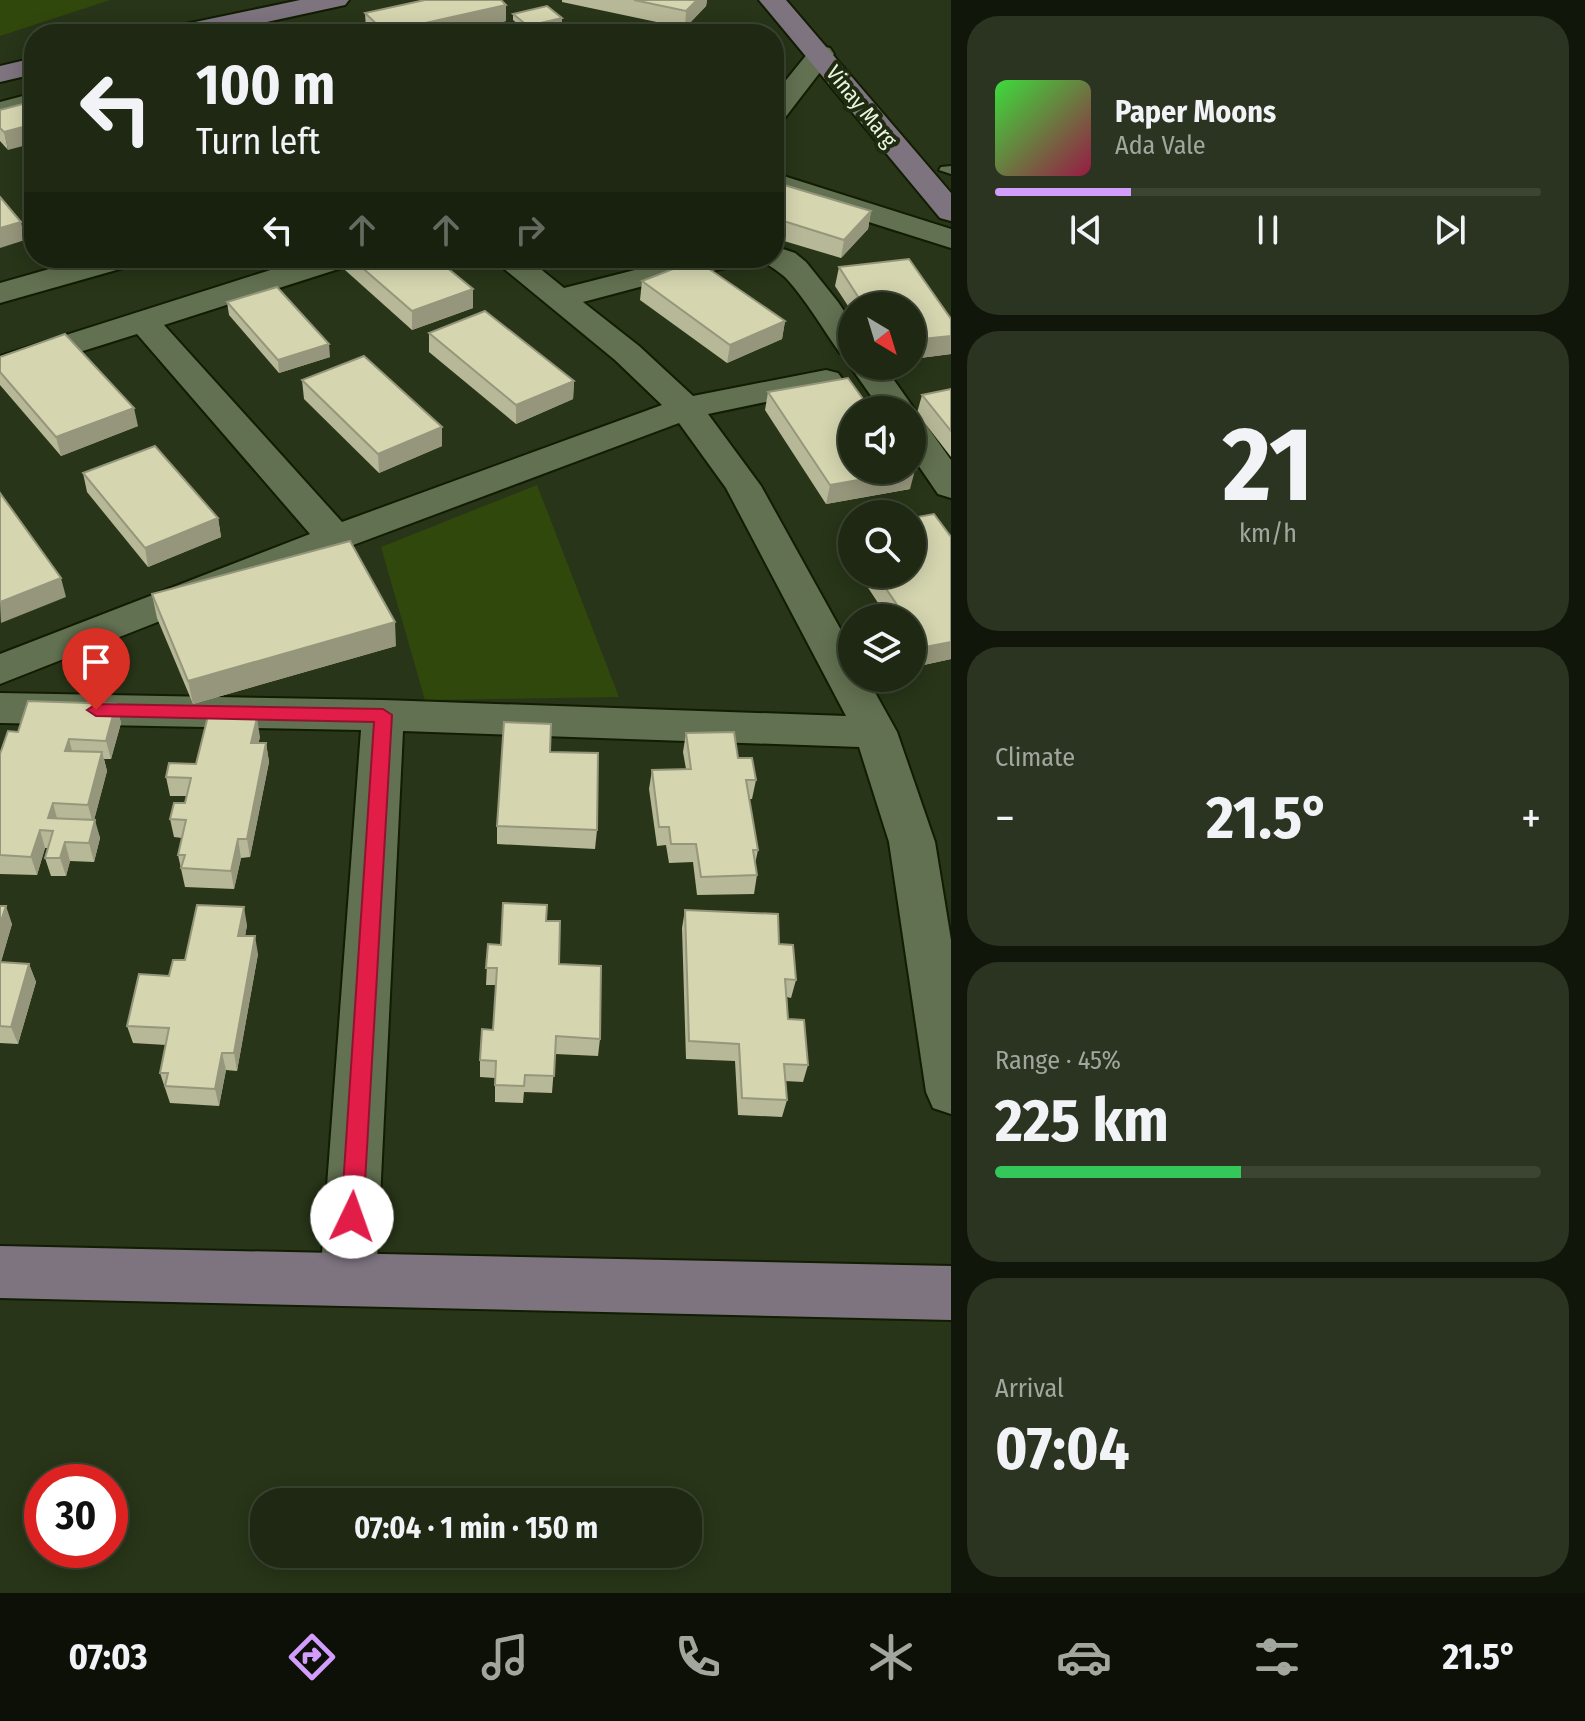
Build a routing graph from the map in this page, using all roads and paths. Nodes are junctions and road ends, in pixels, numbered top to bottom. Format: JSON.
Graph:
{"nodes":[{"id":1,"x":336,"y":0,"type":"edge"},
{"id":2,"x":772,"y":0,"type":"edge"},
{"id":3,"x":806,"y":0,"type":"edge"},
{"id":4,"x":296,"y":4,"type":"edge"},
{"id":5,"x":216,"y":24,"type":"edge"},
{"id":6,"x":821,"y":54,"type":"junction"},
{"id":7,"x":24,"y":68,"type":"edge"},
{"id":8,"x":0,"y":74,"type":"edge"},
{"id":9,"x":784,"y":100,"type":"edge"},
{"id":10,"x":24,"y":104,"type":"edge"},
{"id":11,"x":0,"y":110,"type":"edge"},
{"id":12,"x":949,"y":172,"type":"edge"},
{"id":13,"x":784,"y":185,"type":"edge"},
{"id":14,"x":951,"y":212,"type":"edge"},
{"id":15,"x":951,"y":239,"type":"edge"},
{"id":16,"x":784,"y":258,"type":"edge"},
{"id":17,"x":88,"y":268,"type":"edge"},
{"id":18,"x":308,"y":268,"type":"edge"},
{"id":19,"x":520,"y":268,"type":"edge"},
{"id":20,"x":679,"y":268,"type":"edge"},
{"id":21,"x":0,"y":293,"type":"edge"},
{"id":22,"x":559,"y":299,"type":"junction"},
{"id":23,"x":142,"y":320,"type":"junction"},
{"id":24,"x":838,"y":326,"type":"edge"},
{"id":25,"x":0,"y":367,"type":"edge"},
{"id":26,"x":826,"y":380,"type":"edge"},
{"id":27,"x":686,"y":408,"type":"junction"},
{"id":28,"x":926,"y":450,"type":"edge"},
{"id":29,"x":951,"y":486,"type":"edge"},
{"id":30,"x":335,"y":538,"type":"junction"},
{"id":31,"x":0,"y":670,"type":"edge"},
{"id":32,"x":0,"y":708,"type":"edge"},
{"id":33,"x":383,"y":715,"type":"junction"},
{"id":34,"x":876,"y":732,"type":"junction"},
{"id":35,"x":951,"y":1092,"type":"edge"},
{"id":36,"x":0,"y":1272,"type":"edge"},
{"id":37,"x":348,"y":1280,"type":"junction"},
{"id":38,"x":951,"y":1293,"type":"edge"}],
"edges":[{"from":1,"to":4,"type":"main road"},
{"from":2,"to":6,"type":"main road","name":"Vinay Marg"},
{"from":3,"to":12,"type":"main road","name":"Vinay Marg"},
{"from":4,"to":5,"type":"main road"},
{"from":6,"to":9,"type":"street"},
{"from":6,"to":14,"type":"main road","name":"Vinay Marg"},
{"from":7,"to":8,"type":"main road"},
{"from":10,"to":11,"type":"street"},
{"from":13,"to":15,"type":"street"},
{"from":16,"to":24,"type":"street"},
{"from":17,"to":21,"type":"street"},
{"from":18,"to":23,"type":"street"},
{"from":19,"to":22,"type":"street"},
{"from":20,"to":22,"type":"street"},
{"from":22,"to":27,"type":"street"},
{"from":23,"to":25,"type":"street"},
{"from":23,"to":30,"type":"street"},
{"from":26,"to":27,"type":"street"},
{"from":27,"to":30,"type":"street"},
{"from":27,"to":34,"type":"street"},
{"from":28,"to":29,"type":"street"},
{"from":30,"to":31,"type":"street"},
{"from":32,"to":33,"type":"street"},
{"from":33,"to":34,"type":"street"},
{"from":33,"to":37,"type":"street"},
{"from":34,"to":35,"type":"street"},
{"from":36,"to":37,"type":"main road"},
{"from":37,"to":38,"type":"main road"}]}
